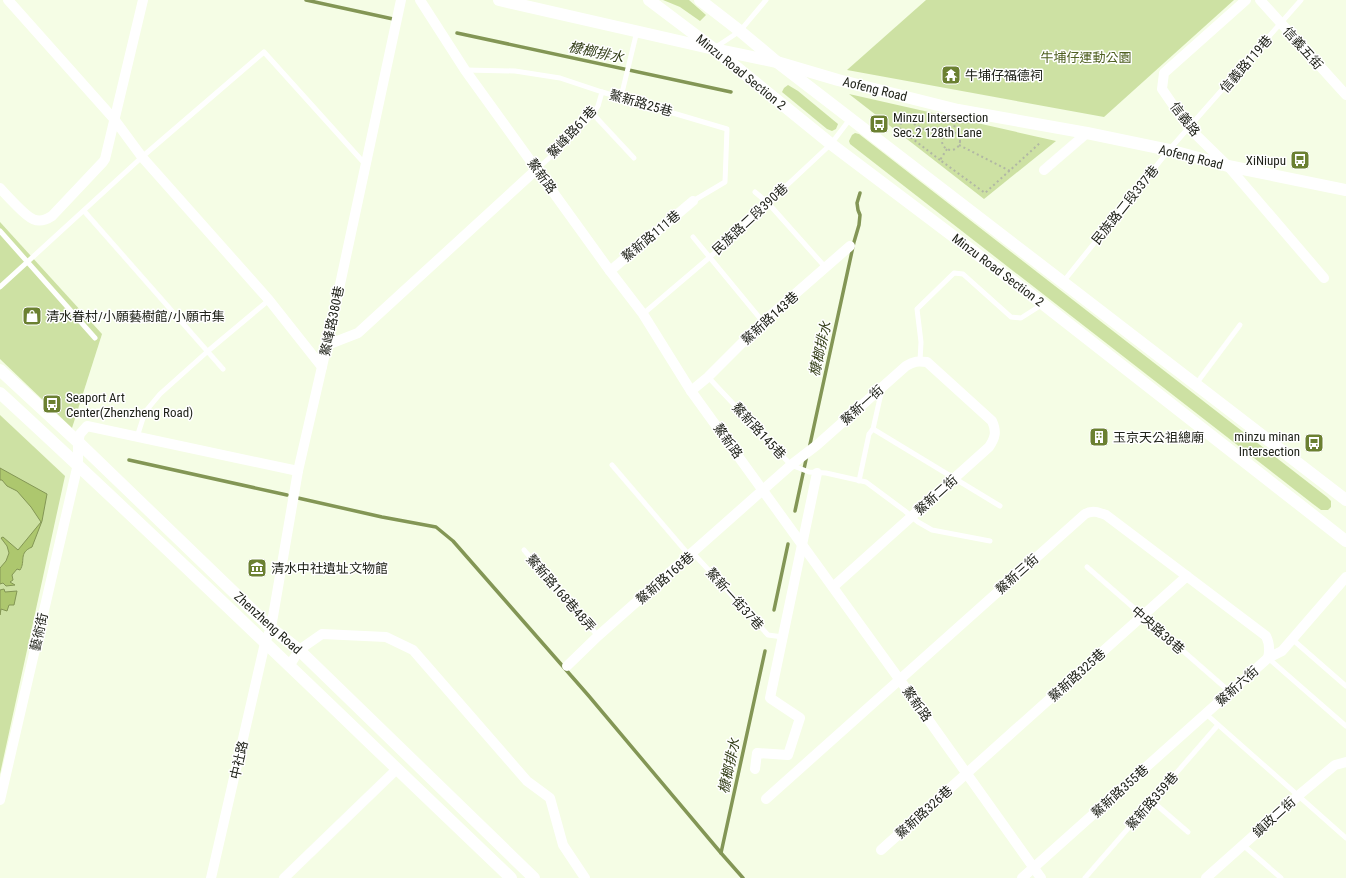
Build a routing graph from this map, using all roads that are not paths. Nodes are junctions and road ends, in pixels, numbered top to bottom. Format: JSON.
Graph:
{"nodes":[{"id":1,"x":8,"y":0,"type":"edge"},
{"id":2,"x":143,"y":0,"type":"edge"},
{"id":3,"x":402,"y":0,"type":"edge"},
{"id":4,"x":420,"y":0,"type":"edge"},
{"id":5,"x":499,"y":0,"type":"edge"},
{"id":6,"x":648,"y":0,"type":"edge"},
{"id":7,"x":700,"y":0,"type":"edge"},
{"id":8,"x":766,"y":0,"type":"edge"},
{"id":9,"x":1246,"y":0,"type":"edge"},
{"id":10,"x":1260,"y":0,"type":"edge"},
{"id":11,"x":1302,"y":0,"type":"edge"},
{"id":12,"x":1281,"y":24,"type":"junction"},
{"id":13,"x":740,"y":31,"type":"junction"},
{"id":14,"x":637,"y":32,"type":"junction"},
{"id":15,"x":714,"y":49,"type":"junction"},
{"id":16,"x":777,"y":62,"type":"junction"},
{"id":17,"x":465,"y":70,"type":"junction"},
{"id":18,"x":602,"y":92,"type":"junction"},
{"id":19,"x":1346,"y":96,"type":"edge"},
{"id":20,"x":621,"y":97,"type":"junction"},
{"id":21,"x":593,"y":114,"type":"junction"},
{"id":22,"x":851,"y":118,"type":"junction"},
{"id":23,"x":114,"y":119,"type":"junction"},
{"id":24,"x":1189,"y":128,"type":"junction"},
{"id":25,"x":1087,"y":133,"type":"junction"},
{"id":26,"x":831,"y":144,"type":"junction"},
{"id":27,"x":1169,"y":150,"type":"junction"},
{"id":28,"x":142,"y":157,"type":"junction"},
{"id":29,"x":634,"y":158,"type":"dead end"},
{"id":30,"x":365,"y":164,"type":"junction"},
{"id":31,"x":1228,"y":166,"type":"junction"},
{"id":32,"x":537,"y":169,"type":"junction"},
{"id":33,"x":1044,"y":170,"type":"dead end"},
{"id":34,"x":0,"y":188,"type":"edge"},
{"id":35,"x":1346,"y":190,"type":"edge"},
{"id":36,"x":756,"y":192,"type":"dead end"},
{"id":37,"x":693,"y":201,"type":"joint"},
{"id":38,"x":768,"y":203,"type":"junction"},
{"id":39,"x":84,"y":211,"type":"junction"},
{"id":40,"x":0,"y":231,"type":"edge"},
{"id":41,"x":693,"y":237,"type":"dead end"},
{"id":42,"x":850,"y":246,"type":"dead end"},
{"id":43,"x":710,"y":257,"type":"junction"},
{"id":44,"x":28,"y":262,"type":"junction"},
{"id":45,"x":826,"y":268,"type":"junction"},
{"id":46,"x":610,"y":271,"type":"junction"},
{"id":47,"x":1324,"y":278,"type":"dead end"},
{"id":48,"x":1063,"y":283,"type":"junction"},
{"id":49,"x":0,"y":287,"type":"edge"},
{"id":50,"x":269,"y":300,"type":"junction"},
{"id":51,"x":1043,"y":304,"type":"junction"},
{"id":52,"x":643,"y":314,"type":"junction"},
{"id":53,"x":763,"y":322,"type":"junction"},
{"id":54,"x":1240,"y":325,"type":"dead end"},
{"id":55,"x":95,"y":338,"type":"dead end"},
{"id":56,"x":327,"y":345,"type":"junction"},
{"id":57,"x":208,"y":351,"type":"junction"},
{"id":58,"x":920,"y":361,"type":"junction"},
{"id":59,"x":322,"y":367,"type":"junction"},
{"id":60,"x":223,"y":369,"type":"dead end"},
{"id":61,"x":0,"y":370,"type":"edge"},
{"id":62,"x":708,"y":377,"type":"junction"},
{"id":63,"x":1195,"y":384,"type":"junction"},
{"id":64,"x":882,"y":388,"type":"junction"},
{"id":65,"x":691,"y":391,"type":"junction"},
{"id":66,"x":0,"y":393,"type":"edge"},
{"id":67,"x":873,"y":429,"type":"junction"},
{"id":68,"x":137,"y":437,"type":"junction"},
{"id":69,"x":78,"y":442,"type":"junction"},
{"id":70,"x":78,"y":464,"type":"junction"},
{"id":71,"x":612,"y":465,"type":"dead end"},
{"id":72,"x":796,"y":465,"type":"junction"},
{"id":73,"x":298,"y":471,"type":"junction"},
{"id":74,"x":813,"y":472,"type":"junction"},
{"id":75,"x":955,"y":478,"type":"junction"},
{"id":76,"x":859,"y":481,"type":"junction"},
{"id":77,"x":764,"y":491,"type":"junction"},
{"id":78,"x":1346,"y":500,"type":"edge"},
{"id":79,"x":1000,"y":506,"type":"dead end"},
{"id":80,"x":911,"y":517,"type":"junction"},
{"id":81,"x":990,"y":541,"type":"dead end"},
{"id":82,"x":1346,"y":542,"type":"edge"},
{"id":83,"x":802,"y":544,"type":"junction"},
{"id":84,"x":524,"y":550,"type":"dead end"},
{"id":85,"x":691,"y":555,"type":"junction"},
{"id":86,"x":1087,"y":566,"type":"dead end"},
{"id":87,"x":1187,"y":576,"type":"junction"},
{"id":88,"x":1346,"y":577,"type":"edge"},
{"id":89,"x":833,"y":587,"type":"junction"},
{"id":90,"x":1143,"y":616,"type":"junction"},
{"id":91,"x":271,"y":628,"type":"junction"},
{"id":92,"x":598,"y":636,"type":"junction"},
{"id":93,"x":783,"y":637,"type":"junction"},
{"id":94,"x":1292,"y":639,"type":"junction"},
{"id":95,"x":266,"y":643,"type":"junction"},
{"id":96,"x":299,"y":650,"type":"junction"},
{"id":97,"x":1268,"y":658,"type":"junction"},
{"id":98,"x":290,"y":665,"type":"junction"},
{"id":99,"x":567,"y":666,"type":"dead end"},
{"id":100,"x":900,"y":679,"type":"junction"},
{"id":101,"x":1346,"y":686,"type":"edge"},
{"id":102,"x":1230,"y":692,"type":"junction"},
{"id":103,"x":1206,"y":714,"type":"junction"},
{"id":104,"x":1218,"y":724,"type":"junction"},
{"id":105,"x":1346,"y":726,"type":"edge"},
{"id":106,"x":1346,"y":762,"type":"edge"},
{"id":107,"x":397,"y":769,"type":"junction"},
{"id":108,"x":755,"y":769,"type":"dead end"},
{"id":109,"x":967,"y":774,"type":"junction"},
{"id":110,"x":1299,"y":795,"type":"junction"},
{"id":111,"x":0,"y":796,"type":"edge"},
{"id":112,"x":766,"y":799,"type":"dead end"},
{"id":113,"x":1152,"y":801,"type":"junction"},
{"id":114,"x":1188,"y":832,"type":"dead end"},
{"id":115,"x":1346,"y":838,"type":"edge"},
{"id":116,"x":1244,"y":845,"type":"junction"},
{"id":117,"x":881,"y":850,"type":"dead end"},
{"id":118,"x":1034,"y":868,"type":"junction"},
{"id":119,"x":211,"y":878,"type":"edge"},
{"id":120,"x":284,"y":878,"type":"edge"},
{"id":121,"x":511,"y":878,"type":"edge"},
{"id":122,"x":534,"y":878,"type":"edge"},
{"id":123,"x":585,"y":878,"type":"edge"},
{"id":124,"x":1022,"y":878,"type":"edge"},
{"id":125,"x":1041,"y":878,"type":"edge"},
{"id":126,"x":1085,"y":878,"type":"edge"},
{"id":127,"x":1206,"y":878,"type":"edge"},
{"id":128,"x":1281,"y":878,"type":"edge"}],
"edges":[{"from":1,"to":23,"type":"street"},
{"from":2,"to":23,"type":"street"},
{"from":3,"to":30,"type":"street","name":"鰲峰路380巷"},
{"from":4,"to":17,"type":"street","name":"鰲新路"},
{"from":5,"to":14,"type":"street","name":"Aofeng Road"},
{"from":6,"to":15,"type":"street","name":"Minzu Road Section 2"},
{"from":7,"to":13,"type":"street"},
{"from":8,"to":13,"type":"lane"},
{"from":9,"to":24,"type":"street","name":"信義路"},
{"from":10,"to":12,"type":"street","name":"信義五街"},
{"from":11,"to":12,"type":"lane","name":"信義路119巷"},
{"from":12,"to":19,"type":"street","name":"信義五街"},
{"from":12,"to":24,"type":"lane","name":"信義路119巷"},
{"from":13,"to":15,"type":"lane"},
{"from":13,"to":16,"type":"street"},
{"from":14,"to":15,"type":"street","name":"Aofeng Road"},
{"from":14,"to":20,"type":"lane"},
{"from":15,"to":16,"type":"street","name":"Aofeng Road"},
{"from":15,"to":26,"type":"street","name":"Minzu Road Section 2"},
{"from":16,"to":22,"type":"street"},
{"from":16,"to":25,"type":"street","name":"Aofeng Road"},
{"from":17,"to":18,"type":"lane","name":"鰲新路25巷"},
{"from":17,"to":32,"type":"street","name":"鰲新路"},
{"from":18,"to":20,"type":"lane","name":"鰲新路25巷"},
{"from":18,"to":21,"type":"lane","name":"鰲峰路61巷"},
{"from":20,"to":37,"type":"lane","name":"鰲新路25巷"},
{"from":21,"to":29,"type":"lane"},
{"from":21,"to":32,"type":"lane","name":"鰲峰路61巷"},
{"from":22,"to":26,"type":"lane","name":"民族路二段390巷"},
{"from":22,"to":48,"type":"street"},
{"from":23,"to":28,"type":"street"},
{"from":23,"to":34,"type":"street"},
{"from":24,"to":27,"type":"lane","name":"民族路二段337巷"},
{"from":24,"to":31,"type":"street","name":"信義路"},
{"from":25,"to":27,"type":"street","name":"Aofeng Road"},
{"from":25,"to":33,"type":"street"},
{"from":26,"to":38,"type":"lane","name":"民族路二段390巷"},
{"from":26,"to":51,"type":"street","name":"Minzu Road Section 2"},
{"from":27,"to":31,"type":"street","name":"Aofeng Road"},
{"from":27,"to":48,"type":"lane","name":"民族路二段337巷"},
{"from":28,"to":30,"type":"lane"},
{"from":28,"to":39,"type":"lane"},
{"from":28,"to":50,"type":"street"},
{"from":30,"to":56,"type":"street","name":"鰲峰路380巷"},
{"from":31,"to":35,"type":"street","name":"Aofeng Road"},
{"from":31,"to":47,"type":"street","name":"信義路"},
{"from":32,"to":46,"type":"street","name":"鰲新路"},
{"from":32,"to":56,"type":"street"},
{"from":36,"to":38,"type":"lane"},
{"from":37,"to":46,"type":"street","name":"鰲新路111巷"},
{"from":38,"to":43,"type":"lane","name":"民族路二段390巷"},
{"from":38,"to":45,"type":"lane"},
{"from":39,"to":44,"type":"lane"},
{"from":39,"to":57,"type":"lane"},
{"from":40,"to":44,"type":"lane"},
{"from":41,"to":43,"type":"lane"},
{"from":42,"to":45,"type":"street","name":"鰲新路143巷"},
{"from":43,"to":52,"type":"lane","name":"民族路二段390巷"},
{"from":43,"to":53,"type":"lane"},
{"from":44,"to":49,"type":"lane"},
{"from":44,"to":55,"type":"lane"},
{"from":45,"to":53,"type":"street","name":"鰲新路143巷"},
{"from":46,"to":52,"type":"street","name":"鰲新路"},
{"from":48,"to":63,"type":"street"},
{"from":50,"to":57,"type":"lane"},
{"from":50,"to":59,"type":"street"},
{"from":51,"to":58,"type":"lane"},
{"from":51,"to":82,"type":"street","name":"Minzu Road Section 2"},
{"from":52,"to":65,"type":"street","name":"鰲新路"},
{"from":53,"to":62,"type":"street","name":"鰲新路143巷"},
{"from":54,"to":63,"type":"lane"},
{"from":56,"to":59,"type":"street","name":"鰲峰路380巷"},
{"from":57,"to":60,"type":"lane"},
{"from":57,"to":68,"type":"lane"},
{"from":58,"to":64,"type":"street","name":"鰲新一街"},
{"from":58,"to":75,"type":"street","name":"鰲新二街"},
{"from":59,"to":73,"type":"street","name":"鰲峰路380巷"},
{"from":61,"to":69,"type":"street","name":"Zhenzheng Road"},
{"from":62,"to":65,"type":"street","name":"鰲新路143巷"},
{"from":62,"to":72,"type":"lane","name":"鰲新路145巷"},
{"from":63,"to":78,"type":"street"},
{"from":64,"to":67,"type":"lane"},
{"from":64,"to":72,"type":"street","name":"鰲新一街"},
{"from":65,"to":77,"type":"street","name":"鰲新路"},
{"from":66,"to":70,"type":"street","name":"Zhenzheng Road"},
{"from":67,"to":75,"type":"lane"},
{"from":67,"to":76,"type":"lane"},
{"from":68,"to":69,"type":"street"},
{"from":68,"to":73,"type":"street"},
{"from":69,"to":70,"type":"street","name":"藝術街"},
{"from":69,"to":91,"type":"street","name":"Zhenzheng Road"},
{"from":70,"to":95,"type":"street","name":"Zhenzheng Road"},
{"from":70,"to":111,"type":"street","name":"藝術街"},
{"from":71,"to":85,"type":"lane","name":"鰲新一街37巷"},
{"from":72,"to":74,"type":"lane","name":"鰲新路145巷"},
{"from":72,"to":77,"type":"street","name":"鰲新一街"},
{"from":73,"to":91,"type":"street","name":"鰲峰路380巷"},
{"from":74,"to":76,"type":"lane","name":"鰲新路145巷"},
{"from":74,"to":83,"type":"street"},
{"from":75,"to":79,"type":"lane"},
{"from":75,"to":80,"type":"street","name":"鰲新二街"},
{"from":76,"to":80,"type":"lane","name":"鰲新路145巷"},
{"from":77,"to":83,"type":"street","name":"鰲新路"},
{"from":77,"to":85,"type":"street","name":"鰲新路168巷"},
{"from":80,"to":81,"type":"lane","name":"鰲新路145巷"},
{"from":80,"to":89,"type":"street","name":"鰲新二街"},
{"from":83,"to":89,"type":"street","name":"鰲新路"},
{"from":83,"to":93,"type":"street"},
{"from":84,"to":92,"type":"lane","name":"鰲新路168巷48弄"},
{"from":85,"to":92,"type":"street","name":"鰲新路168巷"},
{"from":85,"to":93,"type":"lane","name":"鰲新一街37巷"},
{"from":86,"to":90,"type":"lane","name":"中央路38巷"},
{"from":87,"to":90,"type":"street","name":"鰲新路325巷"},
{"from":87,"to":97,"type":"street","name":"鰲新三街"},
{"from":87,"to":100,"type":"street","name":"鰲新三街"},
{"from":88,"to":94,"type":"street","name":"鰲新六街"},
{"from":89,"to":100,"type":"street","name":"鰲新路"},
{"from":90,"to":102,"type":"lane","name":"中央路38巷"},
{"from":90,"to":109,"type":"street","name":"鰲新路325巷"},
{"from":91,"to":95,"type":"street","name":"鰲峰路380巷"},
{"from":91,"to":96,"type":"street","name":"Zhenzheng Road"},
{"from":92,"to":99,"type":"street","name":"鰲新路168巷"},
{"from":93,"to":108,"type":"street"},
{"from":94,"to":97,"type":"street","name":"鰲新六街"},
{"from":94,"to":101,"type":"lane"},
{"from":95,"to":98,"type":"street","name":"Zhenzheng Road"},
{"from":95,"to":119,"type":"street","name":"中社路"},
{"from":96,"to":98,"type":"street"},
{"from":96,"to":122,"type":"street","name":"Zhenzheng Road"},
{"from":96,"to":123,"type":"street"},
{"from":97,"to":102,"type":"street","name":"鰲新六街"},
{"from":97,"to":105,"type":"lane"},
{"from":98,"to":107,"type":"street","name":"Zhenzheng Road"},
{"from":100,"to":109,"type":"street","name":"鰲新路"},
{"from":100,"to":112,"type":"street","name":"鰲新三街"},
{"from":102,"to":103,"type":"street","name":"鰲新六街"},
{"from":103,"to":104,"type":"lane"},
{"from":103,"to":118,"type":"street","name":"鰲新路355巷"},
{"from":104,"to":110,"type":"lane"},
{"from":104,"to":113,"type":"lane","name":"鰲新路359巷"},
{"from":106,"to":110,"type":"street","name":"鎮政二街"},
{"from":107,"to":120,"type":"street"},
{"from":107,"to":121,"type":"street","name":"Zhenzheng Road"},
{"from":109,"to":117,"type":"street","name":"鰲新路326巷"},
{"from":109,"to":118,"type":"street","name":"鰲新路"},
{"from":110,"to":115,"type":"lane"},
{"from":110,"to":116,"type":"street","name":"鎮政二街"},
{"from":113,"to":114,"type":"lane"},
{"from":113,"to":126,"type":"lane","name":"鰲新路359巷"},
{"from":116,"to":127,"type":"street","name":"鎮政二街"},
{"from":116,"to":128,"type":"lane"},
{"from":118,"to":124,"type":"street","name":"鰲新路355巷"},
{"from":118,"to":125,"type":"street","name":"鰲新路"}]}
